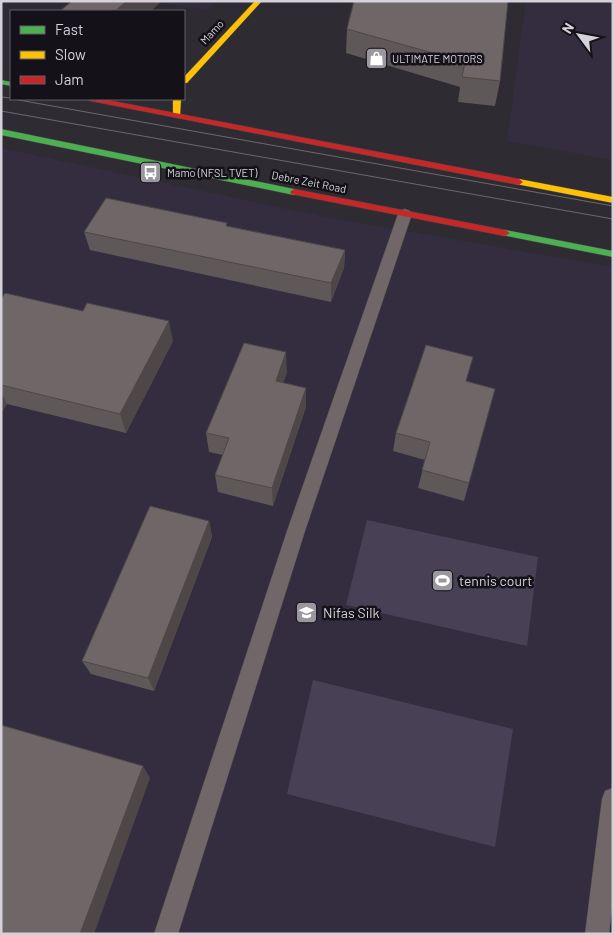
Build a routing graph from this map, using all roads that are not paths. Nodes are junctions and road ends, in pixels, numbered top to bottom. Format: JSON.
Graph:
{"nodes":[{"id":1,"x":260,"y":1,"type":"edge"},
{"id":2,"x":185,"y":81,"type":"edge"},
{"id":3,"x":96,"y":100,"type":"edge"},
{"id":4,"x":133,"y":100,"type":"edge"},
{"id":5,"x":177,"y":100,"type":"edge"},
{"id":6,"x":123,"y":105,"type":"junction"},
{"id":7,"x":177,"y":115,"type":"junction"},
{"id":8,"x":1,"y":132,"type":"edge"},
{"id":9,"x":613,"y":200,"type":"edge"},
{"id":10,"x":405,"y":214,"type":"junction"},
{"id":11,"x":613,"y":254,"type":"edge"},
{"id":12,"x":613,"y":799,"type":"edge"},
{"id":13,"x":166,"y":934,"type":"edge"},
{"id":14,"x":597,"y":934,"type":"edge"}],
"edges":[{"from":1,"to":2,"type":"main road","name":"Mamo"},
{"from":3,"to":6,"type":"main road"},
{"from":4,"to":6,"type":"main road"},
{"from":5,"to":7,"type":"main road"},
{"from":6,"to":7,"type":"main road"},
{"from":7,"to":9,"type":"main road"},
{"from":8,"to":10,"type":"main road","name":"Debre Zeit Road"},
{"from":10,"to":11,"type":"main road","name":"Debre Zeit Road"},
{"from":10,"to":13,"type":"lane"},
{"from":12,"to":14,"type":"lane"}]}
